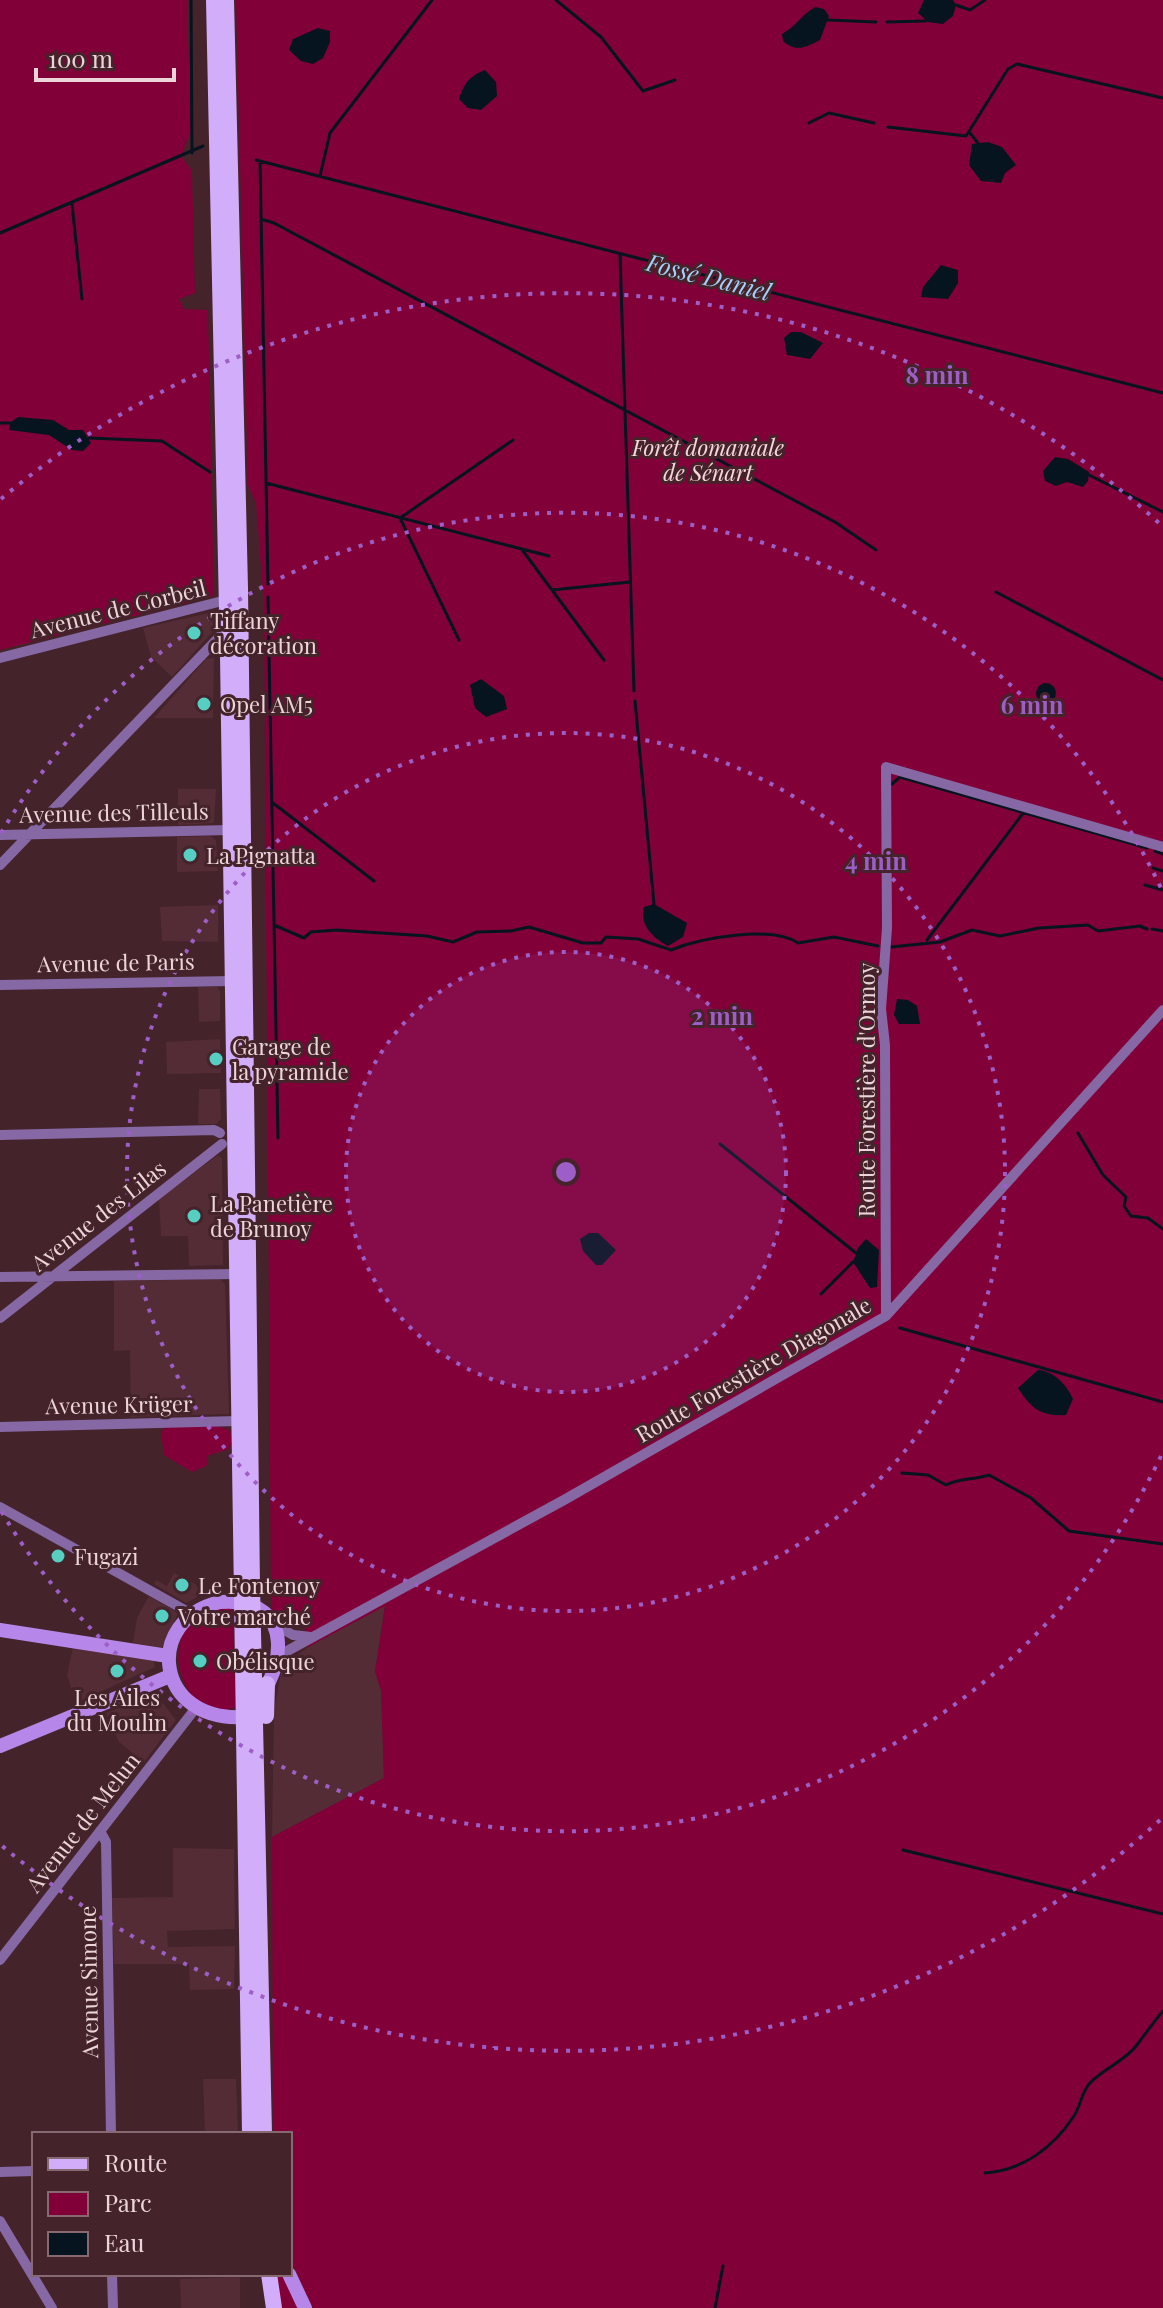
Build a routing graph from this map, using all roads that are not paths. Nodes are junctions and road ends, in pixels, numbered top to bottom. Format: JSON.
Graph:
{"nodes":[{"id":1,"x":214,"y":0,"type":"edge"},
{"id":2,"x":226,"y":0,"type":"edge"},
{"id":3,"x":240,"y":588,"type":"junction"},
{"id":4,"x":227,"y":601,"type":"junction"},
{"id":5,"x":227,"y":628,"type":"junction"},
{"id":6,"x":207,"y":650,"type":"junction"},
{"id":7,"x":0,"y":658,"type":"edge"},
{"id":8,"x":234,"y":662,"type":"junction"},
{"id":9,"x":230,"y":830,"type":"junction"},
{"id":10,"x":30,"y":834,"type":"junction"},
{"id":11,"x":0,"y":835,"type":"edge"},
{"id":12,"x":1163,"y":847,"type":"edge"},
{"id":13,"x":0,"y":865,"type":"edge"},
{"id":14,"x":232,"y":981,"type":"junction"},
{"id":15,"x":0,"y":985,"type":"edge"},
{"id":16,"x":1163,"y":1010,"type":"edge"},
{"id":17,"x":0,"y":1135,"type":"edge"},
{"id":18,"x":227,"y":1138,"type":"junction"},
{"id":19,"x":237,"y":1274,"type":"junction"},
{"id":20,"x":52,"y":1276,"type":"junction"},
{"id":21,"x":0,"y":1277,"type":"edge"},
{"id":22,"x":886,"y":1316,"type":"junction"},
{"id":23,"x":0,"y":1318,"type":"edge"},
{"id":24,"x":238,"y":1421,"type":"junction"},
{"id":25,"x":0,"y":1427,"type":"edge"},
{"id":26,"x":0,"y":1507,"type":"edge"},
{"id":27,"x":246,"y":1604,"type":"junction"},
{"id":28,"x":192,"y":1614,"type":"junction"},
{"id":29,"x":275,"y":1625,"type":"junction"},
{"id":30,"x":0,"y":1630,"type":"edge"},
{"id":31,"x":311,"y":1637,"type":"junction"},
{"id":32,"x":168,"y":1656,"type":"junction"},
{"id":33,"x":278,"y":1656,"type":"junction"},
{"id":34,"x":170,"y":1676,"type":"junction"},
{"id":35,"x":267,"y":1684,"type":"junction"},
{"id":36,"x":195,"y":1709,"type":"junction"},
{"id":37,"x":250,"y":1711,"type":"junction"},
{"id":38,"x":0,"y":1746,"type":"edge"},
{"id":39,"x":256,"y":1776,"type":"junction"},
{"id":40,"x":100,"y":1831,"type":"junction"},
{"id":41,"x":0,"y":1960,"type":"edge"},
{"id":42,"x":111,"y":2132,"type":"edge"},
{"id":43,"x":250,"y":2132,"type":"edge"},
{"id":44,"x":264,"y":2132,"type":"edge"},
{"id":45,"x":32,"y":2171,"type":"edge"},
{"id":46,"x":0,"y":2172,"type":"edge"},
{"id":47,"x":0,"y":2221,"type":"edge"},
{"id":48,"x":32,"y":2275,"type":"edge"},
{"id":49,"x":33,"y":2276,"type":"edge"},
{"id":50,"x":112,"y":2276,"type":"edge"},
{"id":51,"x":259,"y":2276,"type":"edge"},
{"id":52,"x":269,"y":2276,"type":"edge"},
{"id":53,"x":290,"y":2276,"type":"edge"},
{"id":54,"x":52,"y":2308,"type":"edge"},
{"id":55,"x":113,"y":2308,"type":"edge"},
{"id":56,"x":262,"y":2308,"type":"edge"},
{"id":57,"x":274,"y":2308,"type":"edge"},
{"id":58,"x":305,"y":2308,"type":"edge"}],
"edges":[{"from":1,"to":4,"type":"main road"},
{"from":2,"to":3,"type":"main road"},
{"from":3,"to":4,"type":"street","name":"Avenue de Corbeil"},
{"from":3,"to":8,"type":"main road"},
{"from":4,"to":5,"type":"main road"},
{"from":4,"to":7,"type":"street","name":"Avenue de Corbeil"},
{"from":5,"to":6,"type":"street"},
{"from":5,"to":8,"type":"main road"},
{"from":6,"to":8,"type":"street"},
{"from":6,"to":10,"type":"street"},
{"from":8,"to":9,"type":"main road"},
{"from":8,"to":27,"type":"main road"},
{"from":9,"to":10,"type":"street","name":"Avenue des Tilleuls"},
{"from":9,"to":14,"type":"main road"},
{"from":10,"to":11,"type":"street","name":"Avenue des Tilleuls"},
{"from":10,"to":13,"type":"street"},
{"from":12,"to":22,"type":"street","name":"Route Forestière d'Ormoy"},
{"from":14,"to":15,"type":"street","name":"Avenue de Paris"},
{"from":14,"to":18,"type":"main road"},
{"from":16,"to":22,"type":"street","name":"Route Forestière Diagonale"},
{"from":17,"to":18,"type":"street"},
{"from":18,"to":19,"type":"main road"},
{"from":18,"to":20,"type":"street","name":"Avenue des Lilas"},
{"from":19,"to":20,"type":"street"},
{"from":19,"to":24,"type":"main road"},
{"from":20,"to":21,"type":"street"},
{"from":20,"to":23,"type":"street","name":"Avenue des Lilas"},
{"from":22,"to":31,"type":"street","name":"Route Forestière Diagonale"},
{"from":24,"to":25,"type":"street","name":"Avenue Krüger"},
{"from":24,"to":27,"type":"main road"},
{"from":26,"to":28,"type":"street"},
{"from":27,"to":28,"type":"main road"},
{"from":27,"to":29,"type":"main road"},
{"from":27,"to":37,"type":"main road"},
{"from":28,"to":32,"type":"main road"},
{"from":29,"to":31,"type":"street"},
{"from":29,"to":33,"type":"main road"},
{"from":30,"to":32,"type":"main road"},
{"from":31,"to":33,"type":"street","name":"Route Forestière Diagonale"},
{"from":32,"to":34,"type":"main road"},
{"from":33,"to":35,"type":"main road"},
{"from":34,"to":36,"type":"main road"},
{"from":34,"to":38,"type":"main road"},
{"from":35,"to":37,"type":"main road"},
{"from":35,"to":39,"type":"main road"},
{"from":36,"to":37,"type":"main road"},
{"from":36,"to":40,"type":"street","name":"Avenue de Melun"},
{"from":37,"to":39,"type":"main road"},
{"from":37,"to":43,"type":"main road"},
{"from":39,"to":44,"type":"main road"},
{"from":40,"to":41,"type":"street","name":"Avenue de Melun"},
{"from":40,"to":42,"type":"street","name":"Avenue Simone"},
{"from":45,"to":46,"type":"street"},
{"from":47,"to":48,"type":"street"},
{"from":49,"to":54,"type":"street"},
{"from":50,"to":55,"type":"street"},
{"from":51,"to":56,"type":"main road"},
{"from":52,"to":57,"type":"main road"},
{"from":53,"to":58,"type":"main road"}]}
